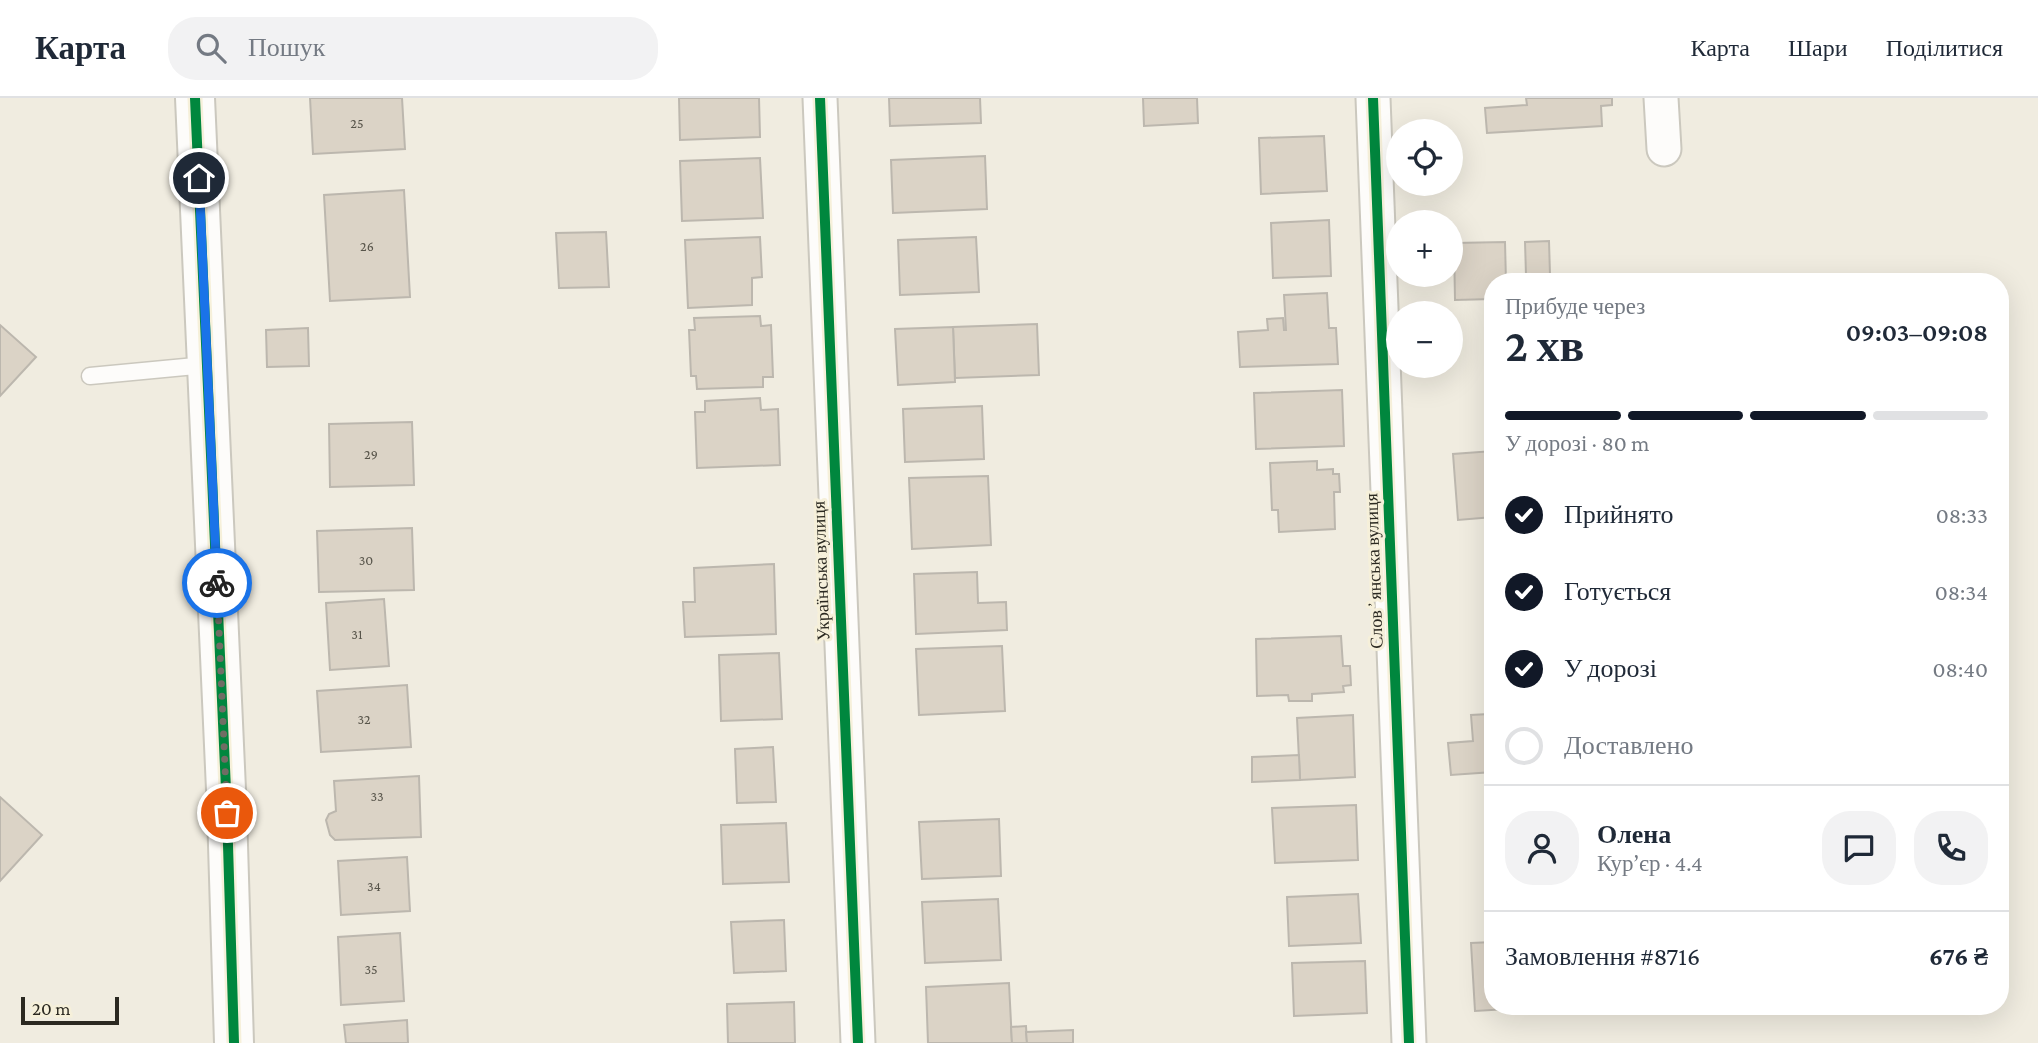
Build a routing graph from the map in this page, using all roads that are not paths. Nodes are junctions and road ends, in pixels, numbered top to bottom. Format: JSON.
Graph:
{"nodes":[{"id":1,"x":195,"y":98,"type":"edge"},
{"id":2,"x":820,"y":98,"type":"edge"},
{"id":3,"x":1373,"y":98,"type":"edge"},
{"id":4,"x":1661,"y":98,"type":"edge"},
{"id":5,"x":1664,"y":149,"type":"dead end"},
{"id":6,"x":207,"y":365,"type":"junction"},
{"id":7,"x":90,"y":376,"type":"dead end"},
{"id":8,"x":234,"y":1043,"type":"edge"},
{"id":9,"x":858,"y":1043,"type":"edge"},
{"id":10,"x":1409,"y":1043,"type":"edge"}],
"edges":[{"from":1,"to":6,"type":"street"},
{"from":2,"to":9,"type":"street","name":"Українська вулиця"},
{"from":3,"to":10,"type":"street","name":"Словʼянська вулиця"},
{"from":4,"to":5,"type":"street"},
{"from":6,"to":7,"type":"lane"},
{"from":6,"to":8,"type":"street"}]}
